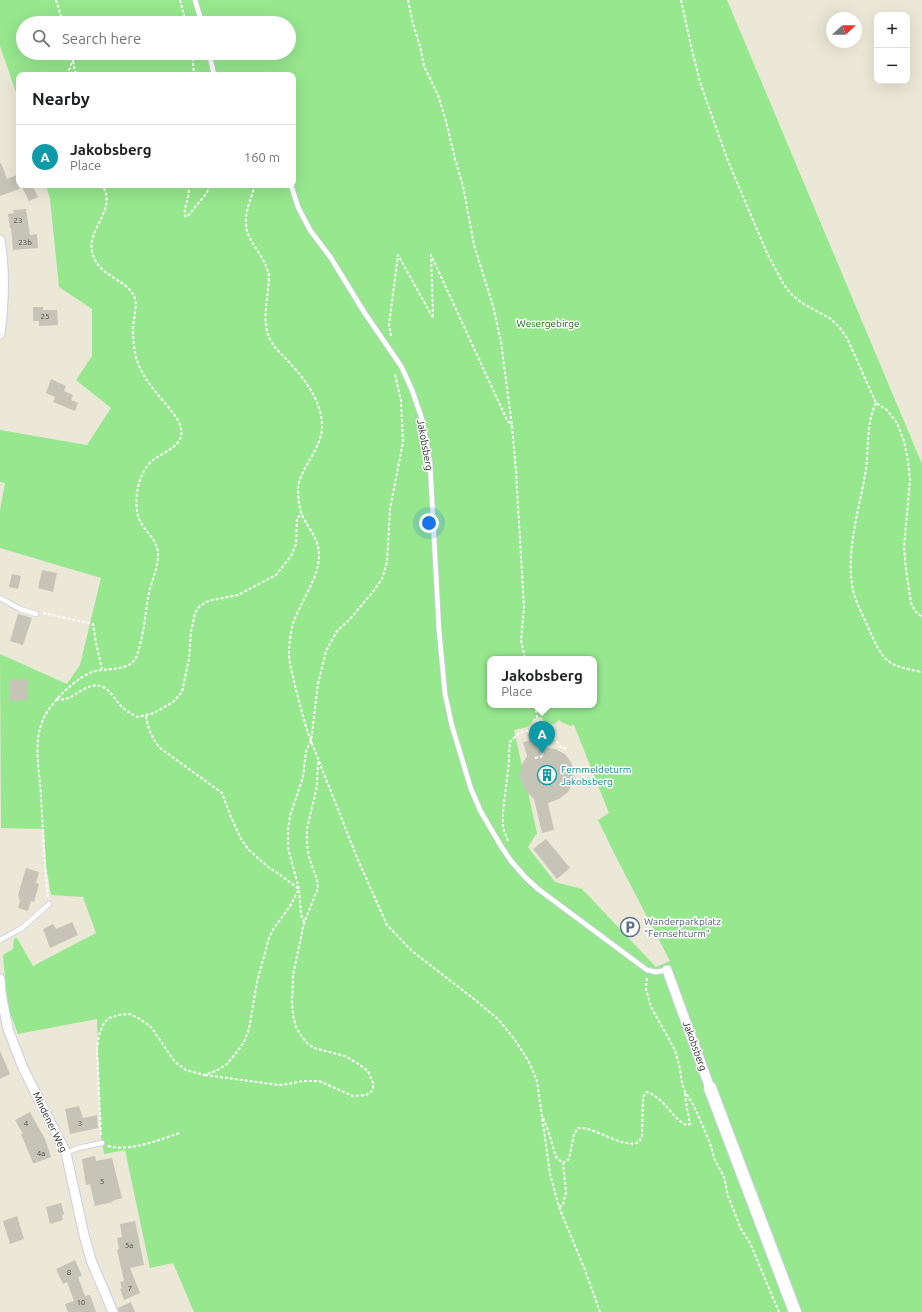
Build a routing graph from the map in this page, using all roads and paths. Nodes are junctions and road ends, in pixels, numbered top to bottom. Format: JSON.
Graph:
{"nodes":[{"id":1,"x":56,"y":0,"type":"edge"},
{"id":2,"x":180,"y":0,"type":"edge"},
{"id":3,"x":195,"y":0,"type":"edge"},
{"id":4,"x":408,"y":0,"type":"edge"},
{"id":5,"x":681,"y":0,"type":"edge"},
{"id":6,"x":61,"y":16,"type":"edge"},
{"id":7,"x":184,"y":16,"type":"edge"},
{"id":8,"x":200,"y":16,"type":"edge"},
{"id":9,"x":72,"y":60,"type":"joint"},
{"id":10,"x":193,"y":60,"type":"edge"},
{"id":11,"x":211,"y":60,"type":"edge"},
{"id":12,"x":68,"y":72,"type":"edge"},
{"id":13,"x":75,"y":72,"type":"edge"},
{"id":14,"x":194,"y":72,"type":"edge"},
{"id":15,"x":213,"y":72,"type":"edge"},
{"id":16,"x":104,"y":188,"type":"edge"},
{"id":17,"x":188,"y":188,"type":"edge"},
{"id":18,"x":209,"y":188,"type":"edge"},
{"id":19,"x":253,"y":188,"type":"edge"},
{"id":20,"x":293,"y":188,"type":"edge"},
{"id":21,"x":0,"y":240,"type":"edge"},
{"id":22,"x":0,"y":334,"type":"edge"},
{"id":23,"x":390,"y":348,"type":"junction"},
{"id":24,"x":394,"y":371,"type":"dead end"},
{"id":25,"x":876,"y":403,"type":"junction"},
{"id":26,"x":512,"y":426,"type":"junction"},
{"id":27,"x":302,"y":514,"type":"junction"},
{"id":28,"x":0,"y":598,"type":"edge"},
{"id":29,"x":36,"y":614,"type":"joint"},
{"id":30,"x":922,"y":617,"type":"edge"},
{"id":31,"x":524,"y":656,"type":"edge"},
{"id":32,"x":102,"y":670,"type":"junction"},
{"id":33,"x":922,"y":672,"type":"edge"},
{"id":34,"x":56,"y":699,"type":"junction"},
{"id":35,"x":535,"y":708,"type":"edge"},
{"id":36,"x":146,"y":716,"type":"junction"},
{"id":37,"x":538,"y":728,"type":"junction"},
{"id":38,"x":310,"y":741,"type":"junction"},
{"id":39,"x":568,"y":748,"type":"dead end"},
{"id":40,"x":535,"y":758,"type":"dead end"},
{"id":41,"x":318,"y":760,"type":"junction"},
{"id":42,"x":508,"y":843,"type":"dead end"},
{"id":43,"x":298,"y":889,"type":"junction"},
{"id":44,"x":49,"y":904,"type":"joint"},
{"id":45,"x":304,"y":923,"type":"junction"},
{"id":46,"x":0,"y":940,"type":"edge"},
{"id":47,"x":647,"y":970,"type":"junction"},
{"id":48,"x":667,"y":970,"type":"joint"},
{"id":49,"x":0,"y":979,"type":"edge"},
{"id":50,"x":204,"y":1075,"type":"junction"},
{"id":51,"x":710,"y":1088,"type":"joint"},
{"id":52,"x":685,"y":1092,"type":"junction"},
{"id":53,"x":542,"y":1115,"type":"junction"},
{"id":54,"x":180,"y":1133,"type":"dead end"},
{"id":55,"x":102,"y":1143,"type":"junction"},
{"id":56,"x":66,"y":1153,"type":"junction"},
{"id":57,"x":563,"y":1163,"type":"junction"},
{"id":58,"x":559,"y":1208,"type":"junction"},
{"id":59,"x":113,"y":1312,"type":"edge"},
{"id":60,"x":600,"y":1312,"type":"edge"},
{"id":61,"x":779,"y":1312,"type":"edge"},
{"id":62,"x":795,"y":1312,"type":"edge"}],
"edges":[{"from":1,"to":6,"type":"path"},
{"from":2,"to":7,"type":"path"},
{"from":3,"to":8,"type":"lane"},
{"from":4,"to":26,"type":"path"},
{"from":5,"to":25,"type":"path"},
{"from":9,"to":12,"type":"path"},
{"from":9,"to":13,"type":"path"},
{"from":10,"to":14,"type":"path"},
{"from":11,"to":15,"type":"lane"},
{"from":16,"to":32,"type":"path"},
{"from":17,"to":18,"type":"path"},
{"from":19,"to":27,"type":"path"},
{"from":20,"to":23,"type":"lane","name":"Jakobsberg"},
{"from":21,"to":22,"type":"street"},
{"from":23,"to":26,"type":"path"},
{"from":23,"to":47,"type":"lane","name":"Jakobsberg"},
{"from":24,"to":38,"type":"path"},
{"from":25,"to":30,"type":"path"},
{"from":25,"to":33,"type":"path"},
{"from":26,"to":31,"type":"path"},
{"from":27,"to":36,"type":"path"},
{"from":27,"to":38,"type":"path"},
{"from":28,"to":29,"type":"lane"},
{"from":29,"to":32,"type":"path"},
{"from":32,"to":34,"type":"path"},
{"from":34,"to":36,"type":"path"},
{"from":34,"to":44,"type":"path"},
{"from":35,"to":37,"type":"path"},
{"from":36,"to":43,"type":"path"},
{"from":37,"to":39,"type":"path"},
{"from":37,"to":40,"type":"path"},
{"from":37,"to":42,"type":"path"},
{"from":38,"to":41,"type":"path"},
{"from":38,"to":43,"type":"path"},
{"from":41,"to":45,"type":"path"},
{"from":41,"to":53,"type":"path"},
{"from":43,"to":45,"type":"path"},
{"from":43,"to":50,"type":"path"},
{"from":44,"to":46,"type":"lane"},
{"from":45,"to":50,"type":"path"},
{"from":47,"to":48,"type":"lane","name":"Jakobsberg"},
{"from":47,"to":52,"type":"path"},
{"from":48,"to":51,"type":"street","name":"Jakobsberg"},
{"from":49,"to":56,"type":"street","name":"Mindener Weg"},
{"from":50,"to":55,"type":"path"},
{"from":51,"to":62,"type":"street","name":"Jakobsberg"},
{"from":52,"to":57,"type":"path"},
{"from":52,"to":61,"type":"path"},
{"from":53,"to":57,"type":"path"},
{"from":53,"to":58,"type":"path"},
{"from":54,"to":55,"type":"path"},
{"from":55,"to":56,"type":"lane"},
{"from":56,"to":59,"type":"street","name":"Mindener Weg"},
{"from":57,"to":58,"type":"path"},
{"from":58,"to":60,"type":"path"}]}
